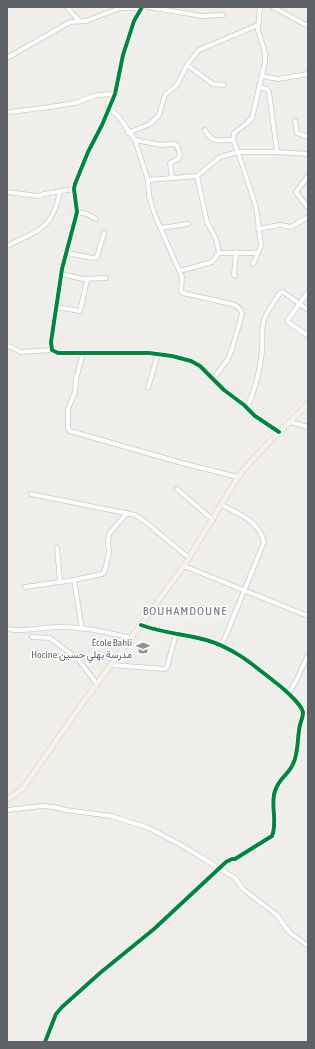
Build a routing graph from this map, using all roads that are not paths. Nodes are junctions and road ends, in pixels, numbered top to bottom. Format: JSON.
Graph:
{"nodes":[{"id":1,"x":67,"y":7,"type":"edge"},
{"id":2,"x":148,"y":7,"type":"edge"},
{"id":3,"x":175,"y":7,"type":"edge"},
{"id":4,"x":260,"y":7,"type":"edge"},
{"id":5,"x":273,"y":7,"type":"edge"},
{"id":6,"x":141,"y":8,"type":"edge"},
{"id":7,"x":174,"y":12,"type":"junction"},
{"id":8,"x":223,"y":15,"type":"dead end"},
{"id":9,"x":79,"y":22,"type":"junction"},
{"id":10,"x":258,"y":25,"type":"junction"},
{"id":11,"x":308,"y":26,"type":"edge"},
{"id":12,"x":7,"y":58,"type":"edge"},
{"id":13,"x":187,"y":65,"type":"junction"},
{"id":14,"x":308,"y":74,"type":"edge"},
{"id":15,"x":262,"y":76,"type":"junction"},
{"id":16,"x":224,"y":85,"type":"dead end"},
{"id":17,"x":259,"y":87,"type":"junction"},
{"id":18,"x":114,"y":94,"type":"junction"},
{"id":19,"x":108,"y":107,"type":"junction"},
{"id":20,"x":10,"y":112,"type":"dead end"},
{"id":21,"x":295,"y":121,"type":"dead end"},
{"id":22,"x":205,"y":130,"type":"dead end"},
{"id":23,"x":128,"y":133,"type":"junction"},
{"id":24,"x":308,"y":137,"type":"edge"},
{"id":25,"x":135,"y":140,"type":"junction"},
{"id":26,"x":233,"y":140,"type":"junction"},
{"id":27,"x":238,"y":152,"type":"junction"},
{"id":28,"x":277,"y":152,"type":"junction"},
{"id":29,"x":308,"y":154,"type":"edge"},
{"id":30,"x":197,"y":176,"type":"junction"},
{"id":31,"x":308,"y":176,"type":"edge"},
{"id":32,"x":172,"y":178,"type":"junction"},
{"id":33,"x":148,"y":180,"type":"junction"},
{"id":34,"x":74,"y":189,"type":"junction"},
{"id":35,"x":60,"y":191,"type":"junction"},
{"id":36,"x":7,"y":192,"type":"edge"},
{"id":37,"x":308,"y":208,"type":"edge"},
{"id":38,"x":77,"y":212,"type":"junction"},
{"id":39,"x":308,"y":217,"type":"edge"},
{"id":40,"x":96,"y":219,"type":"dead end"},
{"id":41,"x":188,"y":224,"type":"dead end"},
{"id":42,"x":161,"y":228,"type":"junction"},
{"id":43,"x":258,"y":229,"type":"junction"},
{"id":44,"x":104,"y":233,"type":"dead end"},
{"id":45,"x":7,"y":246,"type":"edge"},
{"id":46,"x":236,"y":252,"type":"junction"},
{"id":47,"x":67,"y":253,"type":"junction"},
{"id":48,"x":219,"y":253,"type":"junction"},
{"id":49,"x":257,"y":253,"type":"junction"},
{"id":50,"x":253,"y":264,"type":"dead end"},
{"id":51,"x":180,"y":271,"type":"junction"},
{"id":52,"x":61,"y":274,"type":"junction"},
{"id":53,"x":235,"y":276,"type":"dead end"},
{"id":54,"x":106,"y":278,"type":"dead end"},
{"id":55,"x":87,"y":280,"type":"junction"},
{"id":56,"x":308,"y":292,"type":"edge"},
{"id":57,"x":299,"y":304,"type":"junction"},
{"id":58,"x":56,"y":307,"type":"junction"},
{"id":59,"x":308,"y":310,"type":"edge"},
{"id":60,"x":308,"y":336,"type":"edge"},
{"id":61,"x":7,"y":346,"type":"edge"},
{"id":62,"x":52,"y":350,"type":"junction"},
{"id":63,"x":83,"y":353,"type":"junction"},
{"id":64,"x":158,"y":354,"type":"junction"},
{"id":65,"x":213,"y":379,"type":"junction"},
{"id":66,"x":148,"y":388,"type":"dead end"},
{"id":67,"x":308,"y":404,"type":"edge"},
{"id":68,"x":247,"y":408,"type":"junction"},
{"id":69,"x":290,"y":422,"type":"junction"},
{"id":70,"x":308,"y":427,"type":"edge"},
{"id":71,"x":279,"y":432,"type":"junction"},
{"id":72,"x":238,"y":477,"type":"junction"},
{"id":73,"x":178,"y":489,"type":"dead end"},
{"id":74,"x":31,"y":494,"type":"dead end"},
{"id":75,"x":222,"y":504,"type":"junction"},
{"id":76,"x":127,"y":513,"type":"junction"},
{"id":77,"x":213,"y":520,"type":"junction"},
{"id":78,"x":57,"y":548,"type":"dead end"},
{"id":79,"x":189,"y":558,"type":"junction"},
{"id":80,"x":184,"y":566,"type":"junction"},
{"id":81,"x":74,"y":580,"type":"junction"},
{"id":82,"x":60,"y":581,"type":"junction"},
{"id":83,"x":25,"y":587,"type":"dead end"},
{"id":84,"x":244,"y":590,"type":"junction"},
{"id":85,"x":308,"y":616,"type":"edge"},
{"id":86,"x":141,"y":625,"type":"junction"},
{"id":87,"x":7,"y":629,"type":"edge"},
{"id":88,"x":82,"y":629,"type":"junction"},
{"id":89,"x":176,"y":634,"type":"junction"},
{"id":90,"x":32,"y":637,"type":"dead end"},
{"id":91,"x":131,"y":638,"type":"junction"},
{"id":92,"x":222,"y":645,"type":"junction"},
{"id":93,"x":308,"y":655,"type":"edge"},
{"id":94,"x":112,"y":665,"type":"junction"},
{"id":95,"x":97,"y":684,"type":"junction"},
{"id":96,"x":289,"y":693,"type":"junction"},
{"id":97,"x":7,"y":800,"type":"edge"},
{"id":98,"x":7,"y":810,"type":"edge"},
{"id":99,"x":219,"y":868,"type":"junction"},
{"id":100,"x":308,"y":946,"type":"edge"},
{"id":101,"x":45,"y":1042,"type":"edge"}],
"edges":[{"from":1,"to":9,"type":"street"},
{"from":2,"to":7,"type":"street"},
{"from":3,"to":7,"type":"street"},
{"from":4,"to":10,"type":"street"},
{"from":5,"to":11,"type":"street"},
{"from":6,"to":9,"type":"street"},
{"from":6,"to":18,"type":"street"},
{"from":7,"to":8,"type":"street"},
{"from":9,"to":12,"type":"street"},
{"from":10,"to":13,"type":"street"},
{"from":10,"to":15,"type":"street"},
{"from":13,"to":16,"type":"street"},
{"from":13,"to":23,"type":"street"},
{"from":14,"to":15,"type":"street"},
{"from":15,"to":17,"type":"street"},
{"from":17,"to":26,"type":"street"},
{"from":17,"to":28,"type":"street"},
{"from":18,"to":19,"type":"street"},
{"from":18,"to":20,"type":"street"},
{"from":19,"to":23,"type":"street"},
{"from":19,"to":34,"type":"street"},
{"from":21,"to":24,"type":"street"},
{"from":22,"to":26,"type":"street"},
{"from":23,"to":25,"type":"street"},
{"from":25,"to":32,"type":"street"},
{"from":25,"to":33,"type":"street"},
{"from":26,"to":27,"type":"street"},
{"from":27,"to":28,"type":"street"},
{"from":27,"to":30,"type":"street"},
{"from":27,"to":43,"type":"street"},
{"from":28,"to":29,"type":"street"},
{"from":30,"to":32,"type":"street"},
{"from":30,"to":48,"type":"street"},
{"from":31,"to":37,"type":"street"},
{"from":32,"to":33,"type":"street"},
{"from":33,"to":42,"type":"street"},
{"from":34,"to":35,"type":"street"},
{"from":34,"to":38,"type":"street"},
{"from":35,"to":36,"type":"street"},
{"from":35,"to":45,"type":"street"},
{"from":38,"to":40,"type":"street"},
{"from":38,"to":47,"type":"street"},
{"from":39,"to":43,"type":"street"},
{"from":41,"to":42,"type":"street"},
{"from":42,"to":51,"type":"street"},
{"from":43,"to":49,"type":"street"},
{"from":44,"to":47,"type":"street"},
{"from":46,"to":48,"type":"street"},
{"from":46,"to":49,"type":"street"},
{"from":46,"to":53,"type":"street"},
{"from":47,"to":52,"type":"street"},
{"from":48,"to":51,"type":"street"},
{"from":49,"to":50,"type":"street"},
{"from":51,"to":65,"type":"street"},
{"from":52,"to":55,"type":"street"},
{"from":52,"to":58,"type":"street"},
{"from":54,"to":55,"type":"street"},
{"from":55,"to":58,"type":"street"},
{"from":56,"to":57,"type":"street"},
{"from":57,"to":59,"type":"street"},
{"from":57,"to":60,"type":"street"},
{"from":57,"to":68,"type":"street"},
{"from":58,"to":62,"type":"street"},
{"from":61,"to":62,"type":"street"},
{"from":62,"to":63,"type":"street"},
{"from":63,"to":64,"type":"street"},
{"from":63,"to":72,"type":"street"},
{"from":64,"to":65,"type":"street"},
{"from":64,"to":66,"type":"street"},
{"from":65,"to":68,"type":"street"},
{"from":67,"to":69,"type":"main road"},
{"from":68,"to":71,"type":"street"},
{"from":69,"to":70,"type":"street"},
{"from":69,"to":71,"type":"main road"},
{"from":71,"to":72,"type":"main road"},
{"from":72,"to":75,"type":"main road"},
{"from":73,"to":77,"type":"street"},
{"from":74,"to":76,"type":"street"},
{"from":75,"to":77,"type":"main road"},
{"from":75,"to":84,"type":"street"},
{"from":76,"to":79,"type":"street"},
{"from":76,"to":81,"type":"street"},
{"from":77,"to":79,"type":"main road"},
{"from":78,"to":82,"type":"street"},
{"from":79,"to":80,"type":"main road"},
{"from":80,"to":84,"type":"street"},
{"from":80,"to":86,"type":"main road"},
{"from":81,"to":82,"type":"street"},
{"from":81,"to":88,"type":"street"},
{"from":82,"to":83,"type":"street"},
{"from":84,"to":85,"type":"street"},
{"from":84,"to":92,"type":"street"},
{"from":86,"to":89,"type":"street"},
{"from":86,"to":91,"type":"main road"},
{"from":87,"to":88,"type":"street"},
{"from":88,"to":91,"type":"street"},
{"from":89,"to":92,"type":"street"},
{"from":89,"to":94,"type":"street"},
{"from":90,"to":95,"type":"street"},
{"from":91,"to":94,"type":"main road"},
{"from":92,"to":96,"type":"street"},
{"from":93,"to":96,"type":"street"},
{"from":94,"to":95,"type":"main road"},
{"from":95,"to":97,"type":"main road"},
{"from":96,"to":99,"type":"street"},
{"from":98,"to":99,"type":"street"},
{"from":99,"to":100,"type":"street"},
{"from":99,"to":101,"type":"street"}]}
